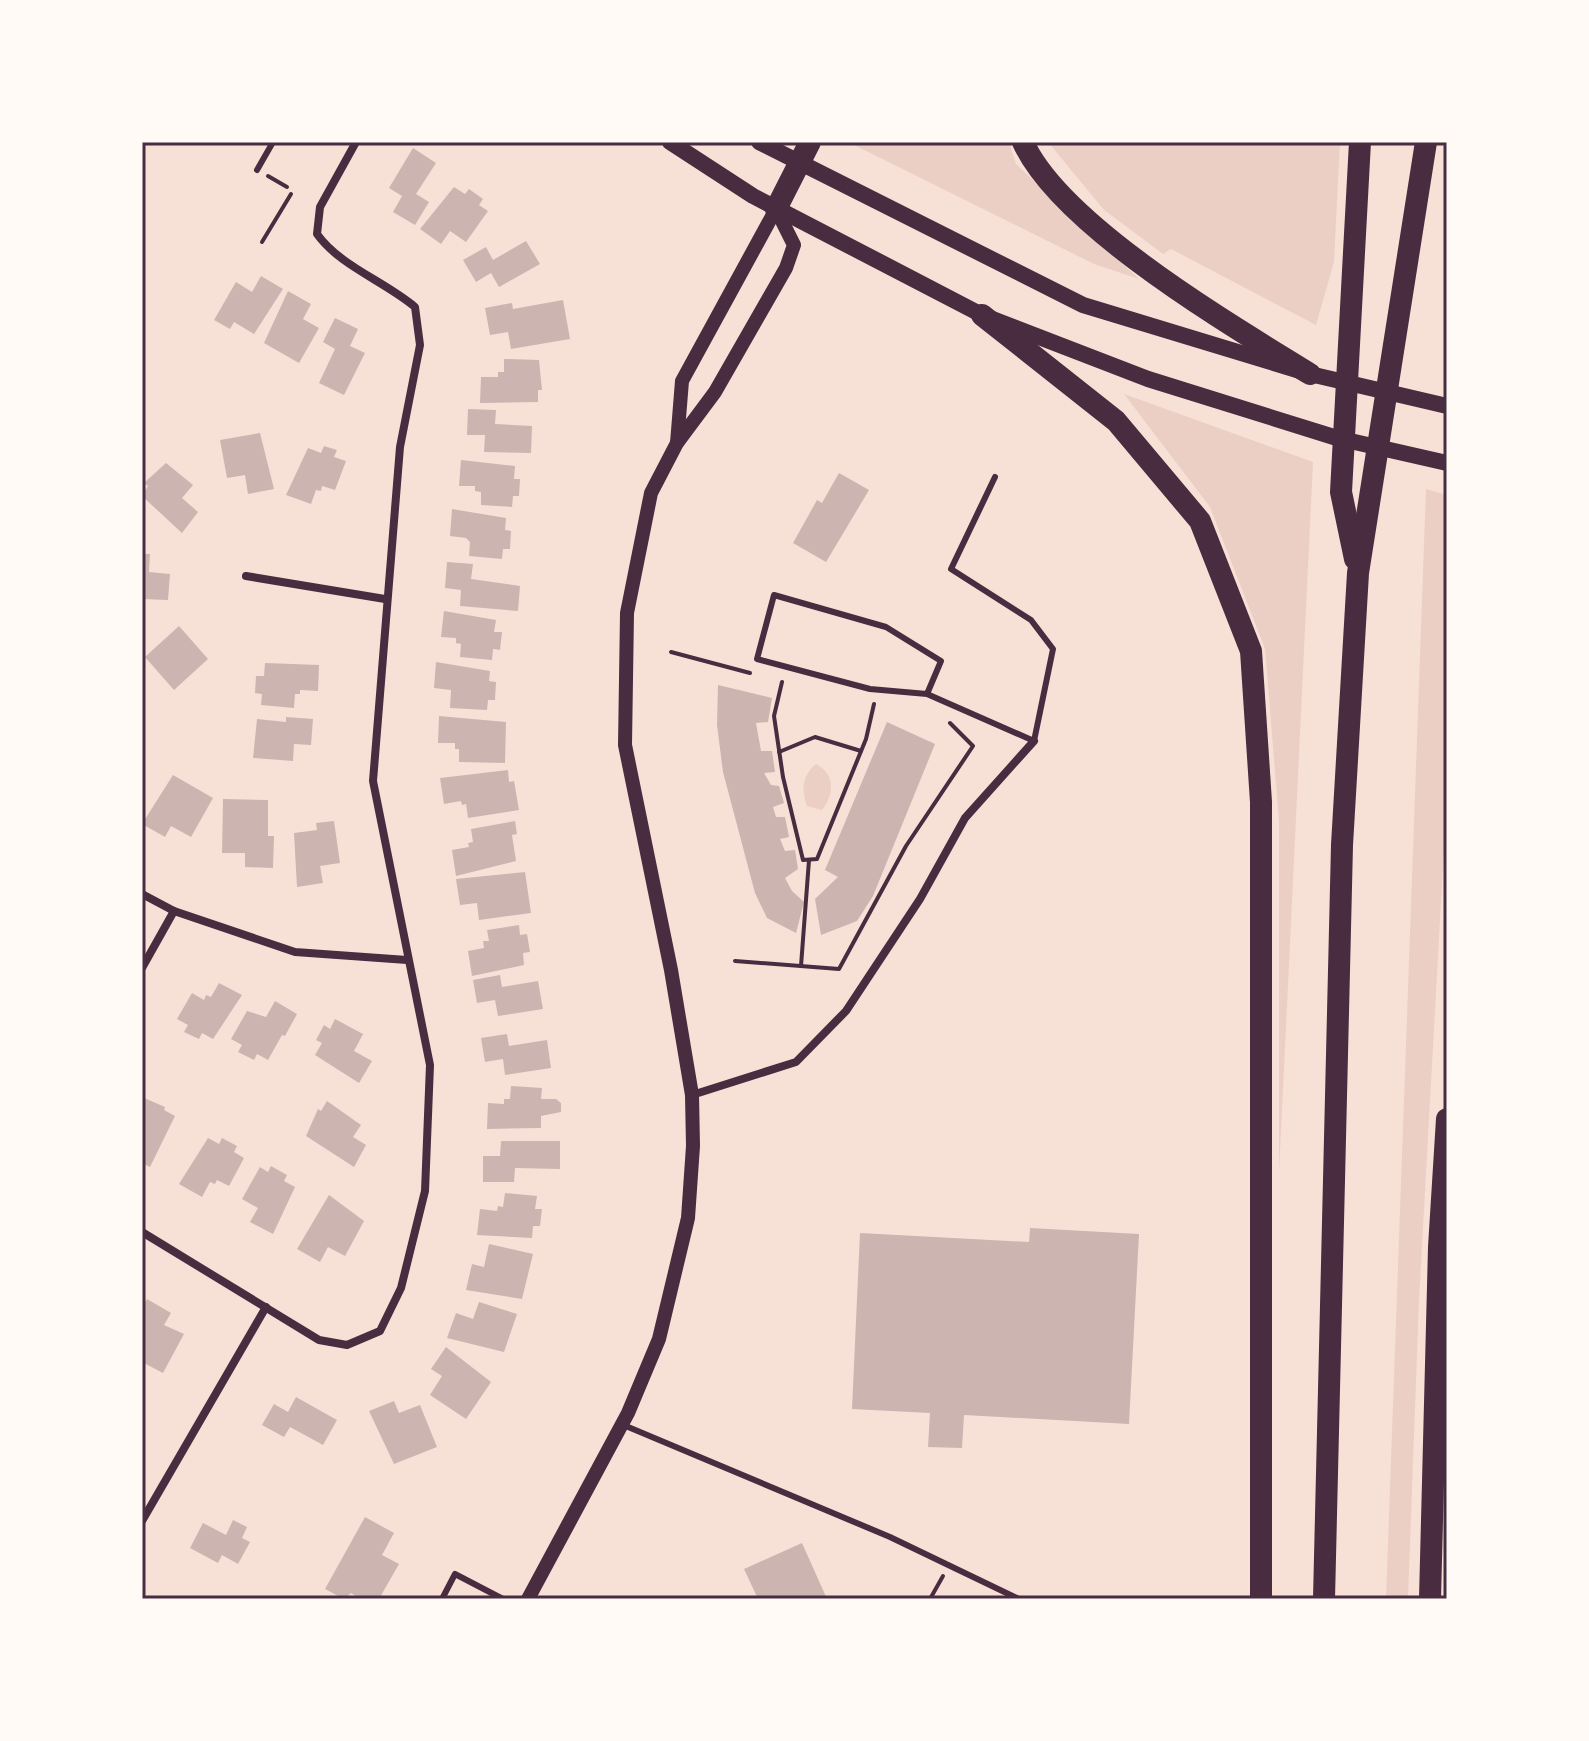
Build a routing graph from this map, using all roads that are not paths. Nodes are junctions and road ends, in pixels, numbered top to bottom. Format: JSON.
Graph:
{"nodes":[{"id":1,"x":273,"y":142,"type":"edge"},
{"id":2,"x":356,"y":142,"type":"edge"},
{"id":3,"x":670,"y":142,"type":"edge"},
{"id":4,"x":759,"y":142,"type":"edge"},
{"id":5,"x":810,"y":142,"type":"edge"},
{"id":6,"x":1023,"y":142,"type":"edge"},
{"id":7,"x":1360,"y":142,"type":"edge"},
{"id":8,"x":1426,"y":142,"type":"edge"},
{"id":9,"x":798,"y":163,"type":"junction"},
{"id":10,"x":257,"y":170,"type":"dead end"},
{"id":11,"x":776,"y":209,"type":"junction"},
{"id":12,"x":982,"y":315,"type":"junction"},
{"id":13,"x":1310,"y":374,"type":"junction"},
{"id":14,"x":1447,"y":406,"type":"edge"},
{"id":15,"x":677,"y":443,"type":"junction"},
{"id":16,"x":1447,"y":463,"type":"edge"},
{"id":17,"x":995,"y":477,"type":"dead end"},
{"id":18,"x":1358,"y":573,"type":"junction"},
{"id":19,"x":246,"y":576,"type":"dead end"},
{"id":20,"x":385,"y":599,"type":"junction"},
{"id":21,"x":927,"y":694,"type":"junction"},
{"id":22,"x":1034,"y":741,"type":"junction"},
{"id":23,"x":142,"y":894,"type":"edge"},
{"id":24,"x":174,"y":911,"type":"junction"},
{"id":25,"x":407,"y":960,"type":"junction"},
{"id":26,"x":142,"y":968,"type":"edge"},
{"id":27,"x":692,"y":1095,"type":"junction"},
{"id":28,"x":1447,"y":1119,"type":"edge"},
{"id":29,"x":142,"y":1232,"type":"edge"},
{"id":30,"x":266,"y":1307,"type":"junction"},
{"id":31,"x":621,"y":1424,"type":"junction"},
{"id":32,"x":142,"y":1521,"type":"edge"},
{"id":33,"x":442,"y":1599,"type":"edge"},
{"id":34,"x":503,"y":1599,"type":"edge"},
{"id":35,"x":528,"y":1599,"type":"edge"},
{"id":36,"x":1019,"y":1599,"type":"edge"},
{"id":37,"x":1261,"y":1599,"type":"edge"},
{"id":38,"x":1324,"y":1599,"type":"edge"},
{"id":39,"x":1430,"y":1599,"type":"edge"}],
"edges":[{"from":1,"to":10,"type":"lane"},
{"from":2,"to":20,"type":"street"},
{"from":3,"to":11,"type":"main road"},
{"from":4,"to":9,"type":"main road"},
{"from":5,"to":9,"type":"highway"},
{"from":6,"to":13,"type":"highway"},
{"from":7,"to":18,"type":"highway"},
{"from":8,"to":18,"type":"highway"},
{"from":9,"to":11,"type":"highway"},
{"from":9,"to":13,"type":"main road"},
{"from":11,"to":12,"type":"main road"},
{"from":11,"to":15,"type":"street"},
{"from":11,"to":15,"type":"street"},
{"from":12,"to":16,"type":"main road"},
{"from":12,"to":37,"type":"highway"},
{"from":13,"to":14,"type":"main road"},
{"from":15,"to":27,"type":"street"},
{"from":17,"to":22,"type":"lane"},
{"from":18,"to":38,"type":"highway"},
{"from":19,"to":20,"type":"street"},
{"from":20,"to":25,"type":"street"},
{"from":21,"to":21,"type":"lane"},
{"from":21,"to":22,"type":"lane"},
{"from":22,"to":27,"type":"street"},
{"from":23,"to":24,"type":"street"},
{"from":24,"to":25,"type":"street"},
{"from":24,"to":26,"type":"street"},
{"from":25,"to":30,"type":"street"},
{"from":27,"to":31,"type":"street"},
{"from":28,"to":39,"type":"highway"},
{"from":29,"to":30,"type":"street"},
{"from":30,"to":32,"type":"street"},
{"from":31,"to":35,"type":"street"},
{"from":31,"to":36,"type":"lane"},
{"from":33,"to":34,"type":"lane"}]}
